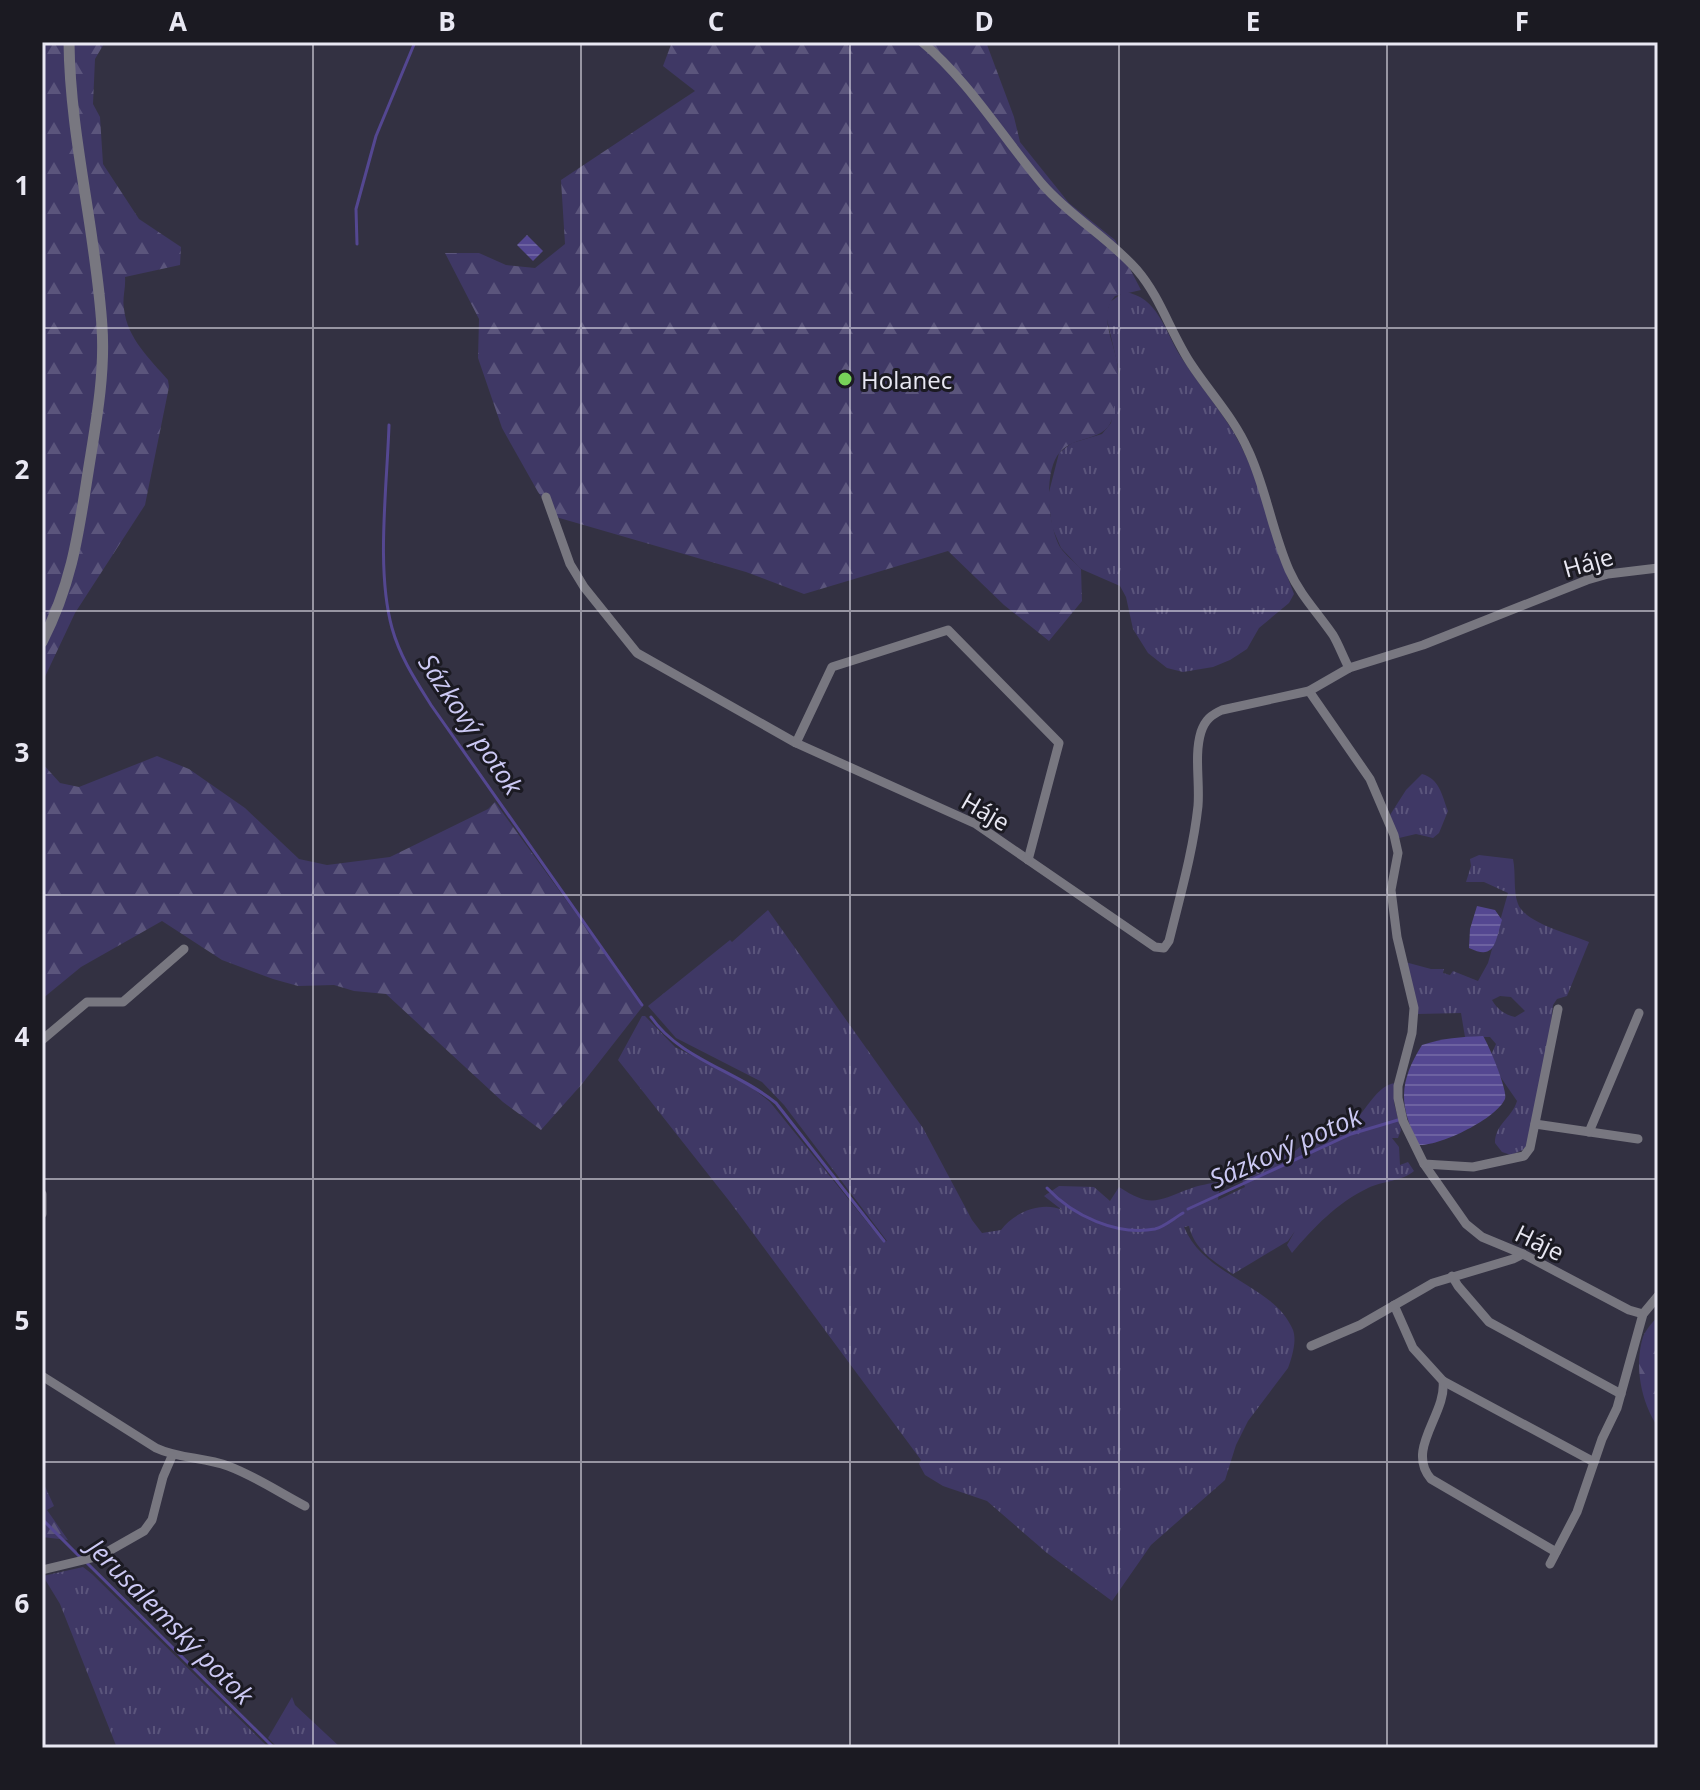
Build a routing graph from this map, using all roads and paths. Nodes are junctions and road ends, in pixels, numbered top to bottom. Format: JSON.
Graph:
{"nodes":[{"id":1,"x":69,"y":42,"type":"edge"},
{"id":2,"x":922,"y":42,"type":"edge"},
{"id":3,"x":546,"y":497,"type":"dead end"},
{"id":4,"x":1658,"y":568,"type":"edge"},
{"id":5,"x":42,"y":642,"type":"edge"},
{"id":6,"x":1349,"y":668,"type":"junction"},
{"id":7,"x":1309,"y":691,"type":"junction"},
{"id":8,"x":796,"y":743,"type":"junction"},
{"id":9,"x":1028,"y":860,"type":"junction"},
{"id":10,"x":184,"y":949,"type":"dead end"},
{"id":11,"x":1558,"y":1009,"type":"dead end"},
{"id":12,"x":1639,"y":1013,"type":"dead end"},
{"id":13,"x":42,"y":1040,"type":"edge"},
{"id":14,"x":1535,"y":1124,"type":"junction"},
{"id":15,"x":1589,"y":1132,"type":"junction"},
{"id":16,"x":1638,"y":1139,"type":"dead end"},
{"id":17,"x":1424,"y":1164,"type":"junction"},
{"id":18,"x":42,"y":1194,"type":"edge"},
{"id":19,"x":42,"y":1214,"type":"edge"},
{"id":20,"x":1523,"y":1254,"type":"junction"},
{"id":21,"x":1452,"y":1276,"type":"junction"},
{"id":22,"x":1658,"y":1296,"type":"edge"},
{"id":23,"x":1394,"y":1305,"type":"junction"},
{"id":24,"x":1643,"y":1314,"type":"junction"},
{"id":25,"x":1311,"y":1346,"type":"dead end"},
{"id":26,"x":42,"y":1376,"type":"edge"},
{"id":27,"x":1443,"y":1381,"type":"junction"},
{"id":28,"x":1621,"y":1394,"type":"junction"},
{"id":29,"x":172,"y":1456,"type":"junction"},
{"id":30,"x":1594,"y":1462,"type":"junction"},
{"id":31,"x":305,"y":1506,"type":"dead end"},
{"id":32,"x":1556,"y":1552,"type":"junction"},
{"id":33,"x":1550,"y":1564,"type":"dead end"},
{"id":34,"x":42,"y":1570,"type":"edge"}],
"edges":[{"from":1,"to":5,"type":"street"},
{"from":2,"to":6,"type":"street"},
{"from":3,"to":8,"type":"street","name":"Háje"},
{"from":4,"to":6,"type":"street","name":"Háje"},
{"from":6,"to":7,"type":"street","name":"Háje"},
{"from":7,"to":9,"type":"street","name":"Háje"},
{"from":7,"to":17,"type":"street","name":"Háje"},
{"from":8,"to":9,"type":"street","name":"Háje"},
{"from":8,"to":9,"type":"street"},
{"from":10,"to":13,"type":"street"},
{"from":11,"to":14,"type":"street"},
{"from":12,"to":15,"type":"street"},
{"from":14,"to":15,"type":"street"},
{"from":14,"to":17,"type":"street"},
{"from":15,"to":16,"type":"street"},
{"from":17,"to":20,"type":"street","name":"Háje"},
{"from":18,"to":19,"type":"street"},
{"from":20,"to":21,"type":"street"},
{"from":20,"to":24,"type":"street","name":"Háje"},
{"from":21,"to":23,"type":"street"},
{"from":21,"to":28,"type":"street"},
{"from":22,"to":24,"type":"street"},
{"from":23,"to":25,"type":"street"},
{"from":23,"to":27,"type":"street"},
{"from":24,"to":28,"type":"street"},
{"from":26,"to":29,"type":"street"},
{"from":27,"to":30,"type":"street"},
{"from":27,"to":32,"type":"street"},
{"from":28,"to":30,"type":"street"},
{"from":29,"to":31,"type":"street"},
{"from":29,"to":34,"type":"street"},
{"from":30,"to":32,"type":"street"},
{"from":32,"to":33,"type":"street"}]}
